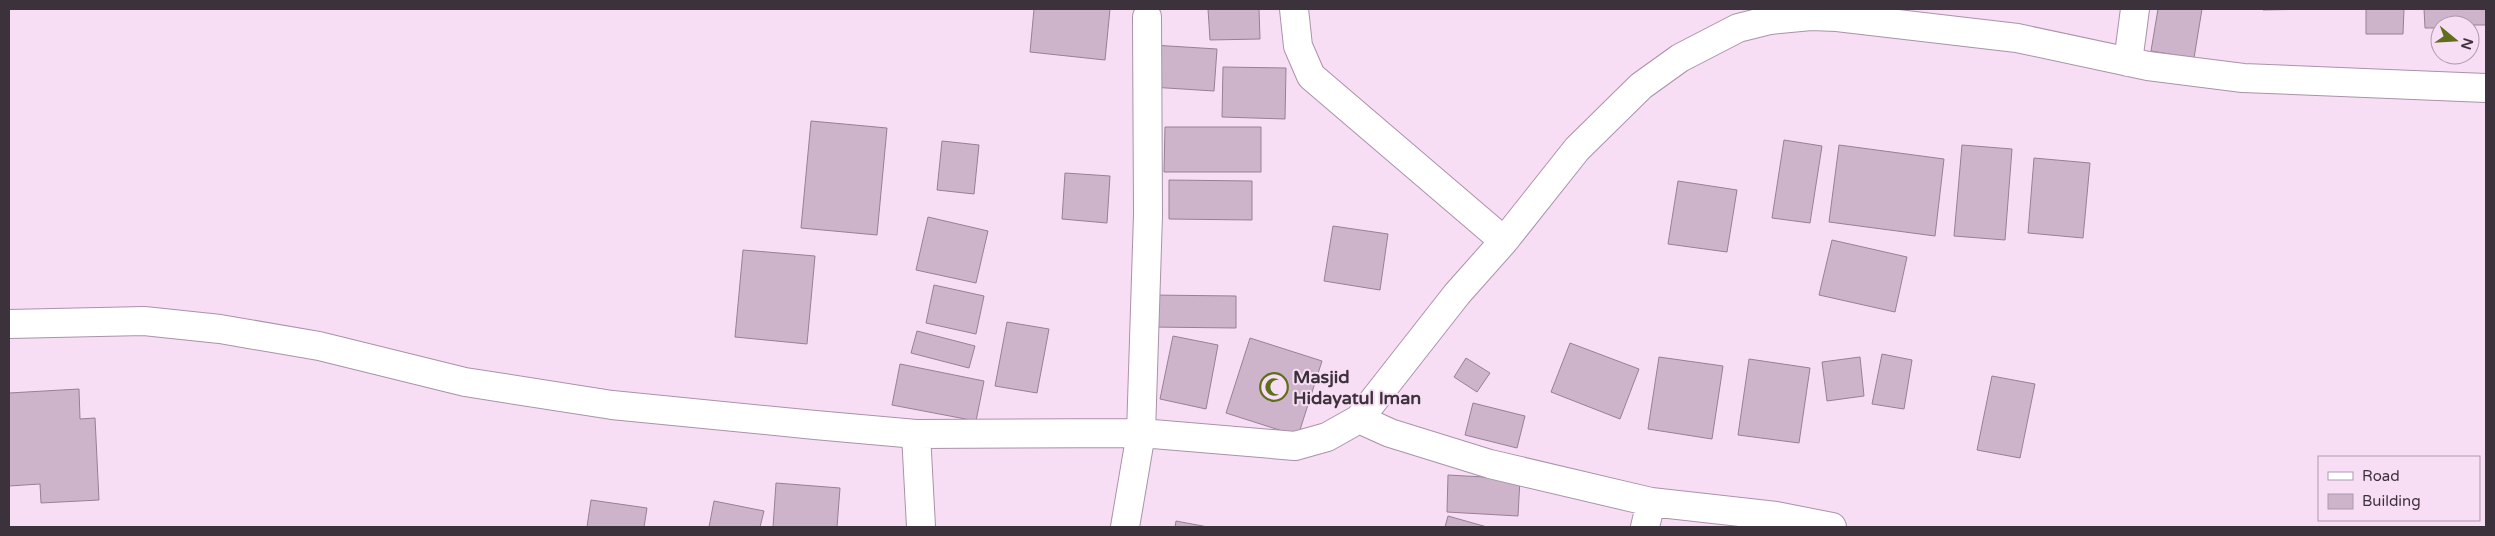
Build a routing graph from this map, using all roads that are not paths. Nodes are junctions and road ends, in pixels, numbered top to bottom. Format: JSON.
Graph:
{"nodes":[{"id":1,"x":1294,"y":9,"type":"edge"},
{"id":2,"x":2135,"y":9,"type":"edge"},
{"id":3,"x":1147,"y":17,"type":"dead end"},
{"id":4,"x":2128,"y":62,"type":"junction"},
{"id":5,"x":2486,"y":88,"type":"edge"},
{"id":6,"x":1504,"y":241,"type":"junction"},
{"id":7,"x":9,"y":324,"type":"edge"},
{"id":8,"x":1360,"y":419,"type":"junction"},
{"id":9,"x":1141,"y":433,"type":"junction"},
{"id":10,"x":916,"y":434,"type":"junction"},
{"id":11,"x":1648,"y":514,"type":"edge"},
{"id":12,"x":921,"y":527,"type":"edge"},
{"id":13,"x":1125,"y":527,"type":"edge"},
{"id":14,"x":1832,"y":527,"type":"edge"}],
"edges":[{"from":1,"to":6,"type":"street"},
{"from":2,"to":4,"type":"street"},
{"from":3,"to":9,"type":"street"},
{"from":4,"to":5,"type":"street"},
{"from":4,"to":6,"type":"street"},
{"from":6,"to":8,"type":"street"},
{"from":7,"to":10,"type":"street"},
{"from":8,"to":9,"type":"street"},
{"from":8,"to":11,"type":"street"},
{"from":9,"to":10,"type":"street"},
{"from":9,"to":13,"type":"street"},
{"from":10,"to":12,"type":"street"},
{"from":11,"to":14,"type":"street"}]}
